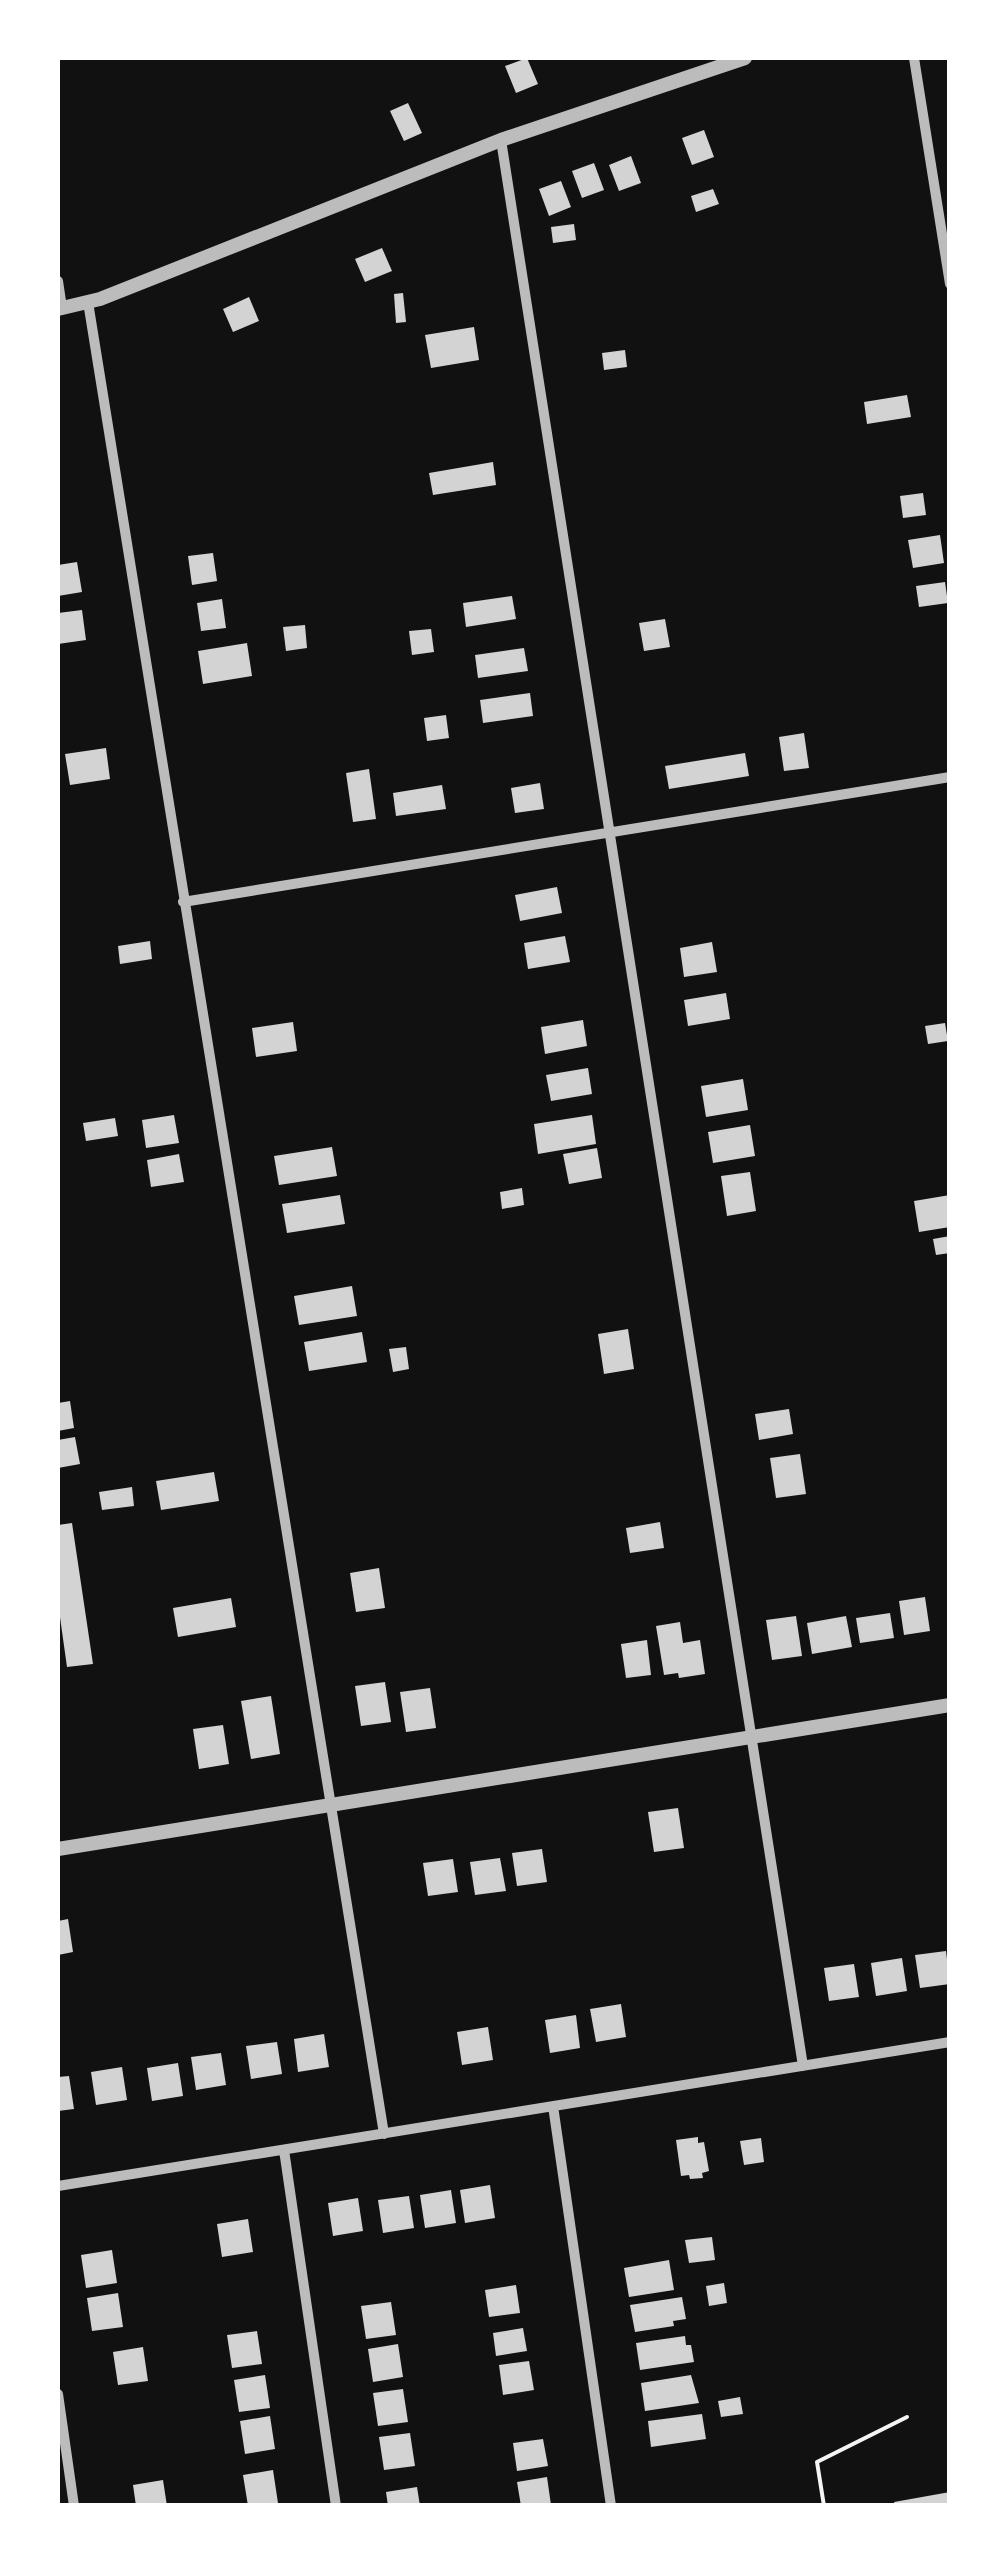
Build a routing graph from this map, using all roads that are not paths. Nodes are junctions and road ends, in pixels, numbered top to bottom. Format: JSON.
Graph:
{"nodes":[{"id":1,"x":745,"y":58,"type":"edge"},
{"id":2,"x":914,"y":58,"type":"edge"},
{"id":3,"x":502,"y":140,"type":"junction"},
{"id":4,"x":58,"y":282,"type":"edge"},
{"id":5,"x":950,"y":284,"type":"edge"},
{"id":6,"x":88,"y":302,"type":"junction"},
{"id":7,"x":60,"y":308,"type":"edge"},
{"id":8,"x":950,"y":777,"type":"edge"},
{"id":9,"x":610,"y":832,"type":"junction"},
{"id":10,"x":183,"y":902,"type":"junction"},
{"id":11,"x":950,"y":1705,"type":"edge"},
{"id":12,"x":751,"y":1736,"type":"junction"},
{"id":13,"x":330,"y":1804,"type":"junction"},
{"id":14,"x":58,"y":1849,"type":"edge"},
{"id":15,"x":950,"y":2042,"type":"edge"},
{"id":16,"x":803,"y":2066,"type":"junction"},
{"id":17,"x":553,"y":2106,"type":"junction"},
{"id":18,"x":384,"y":2134,"type":"junction"},
{"id":19,"x":284,"y":2150,"type":"junction"},
{"id":20,"x":58,"y":2186,"type":"edge"},
{"id":21,"x":58,"y":2394,"type":"edge"},
{"id":22,"x":74,"y":2506,"type":"edge"},
{"id":23,"x":336,"y":2506,"type":"edge"},
{"id":24,"x":611,"y":2506,"type":"edge"}],
"edges":[{"from":1,"to":3,"type":"street"},
{"from":2,"to":5,"type":"street"},
{"from":3,"to":6,"type":"street"},
{"from":3,"to":9,"type":"street"},
{"from":4,"to":7,"type":"street"},
{"from":6,"to":7,"type":"street"},
{"from":6,"to":10,"type":"street"},
{"from":8,"to":9,"type":"street"},
{"from":9,"to":10,"type":"street"},
{"from":9,"to":12,"type":"street"},
{"from":10,"to":13,"type":"street"},
{"from":11,"to":12,"type":"street"},
{"from":12,"to":13,"type":"street"},
{"from":12,"to":16,"type":"street"},
{"from":13,"to":14,"type":"street"},
{"from":13,"to":18,"type":"street"},
{"from":15,"to":16,"type":"street"},
{"from":16,"to":17,"type":"street"},
{"from":17,"to":18,"type":"street"},
{"from":17,"to":24,"type":"street"},
{"from":18,"to":19,"type":"street"},
{"from":19,"to":20,"type":"street"},
{"from":19,"to":23,"type":"street"},
{"from":21,"to":22,"type":"street"}]}
